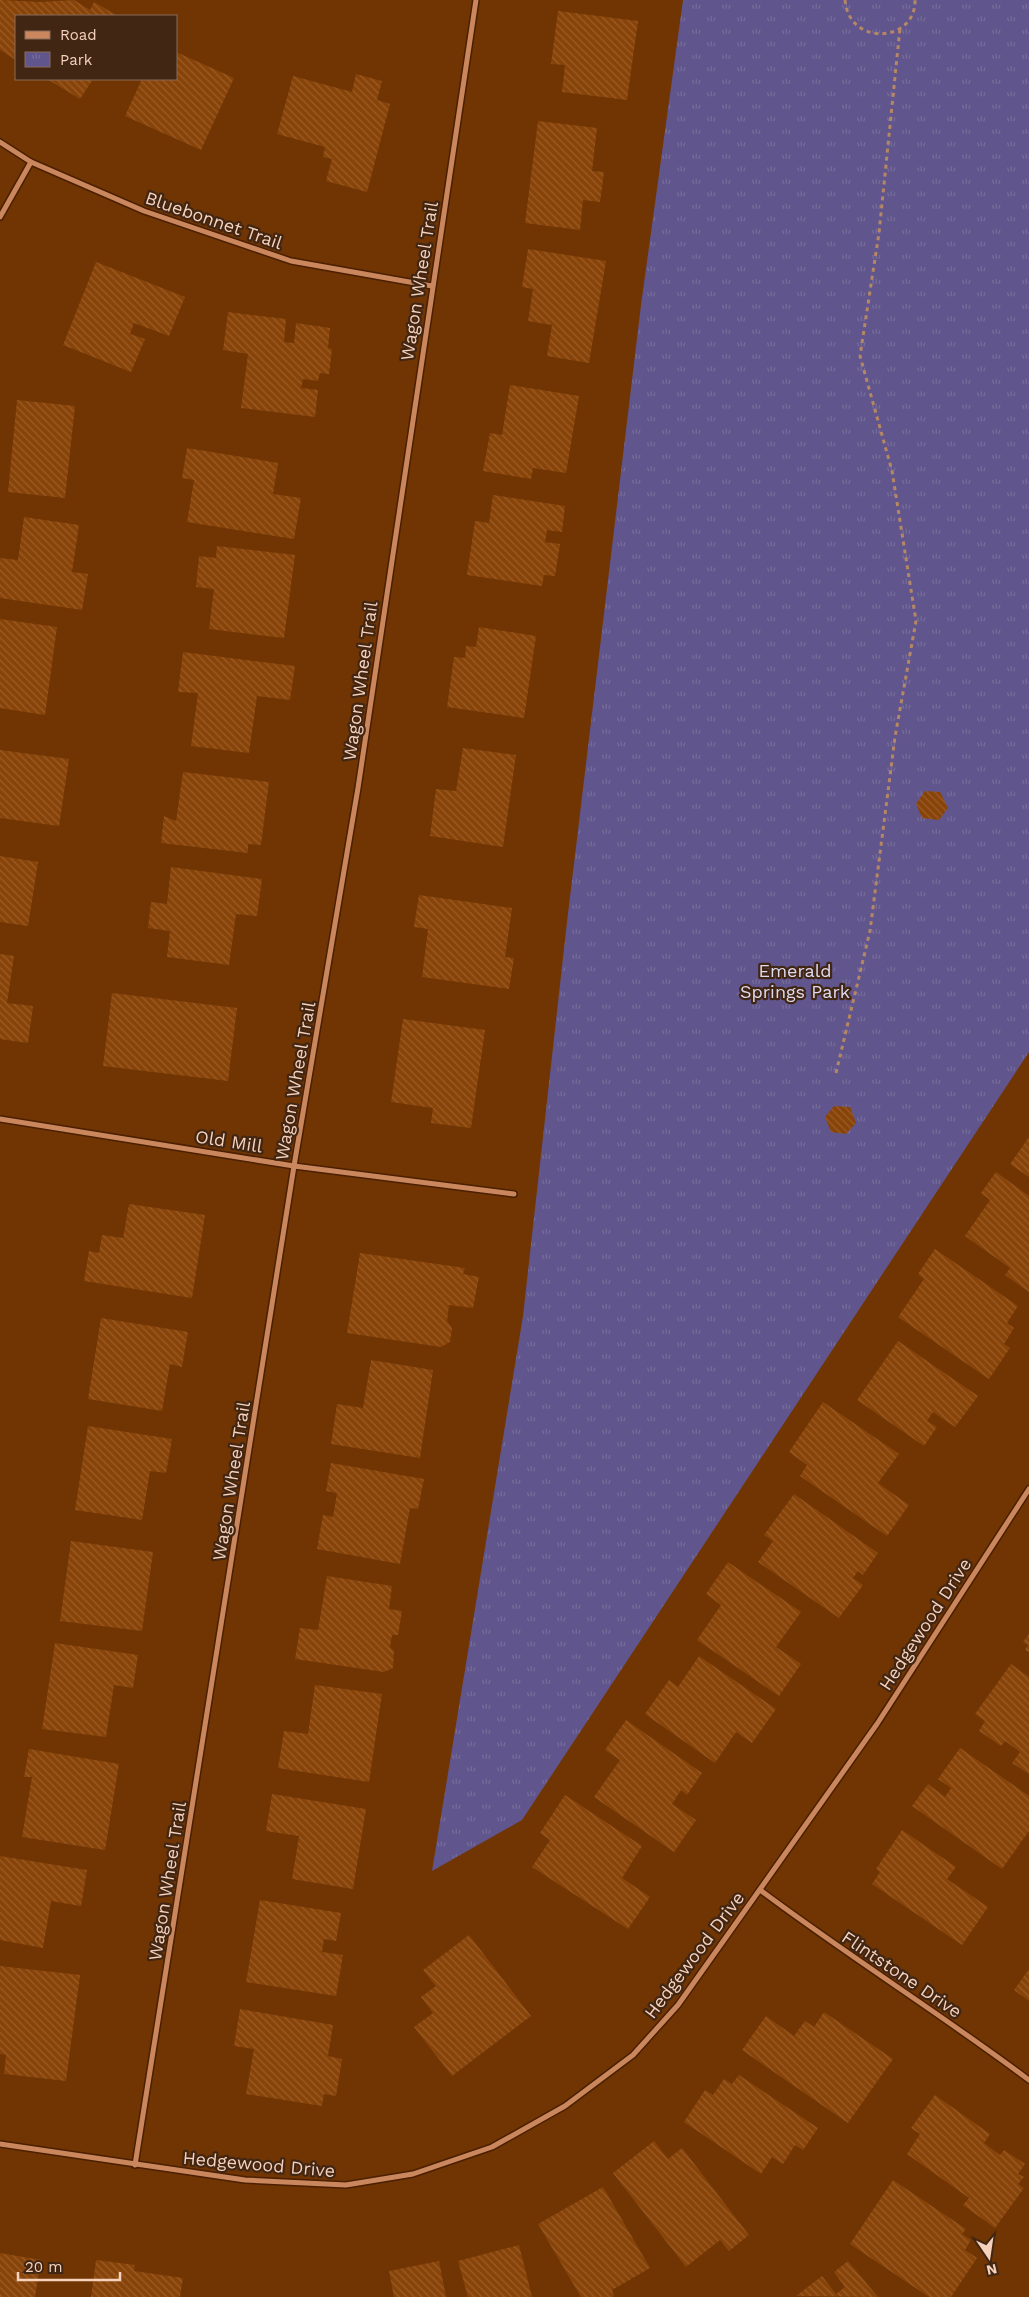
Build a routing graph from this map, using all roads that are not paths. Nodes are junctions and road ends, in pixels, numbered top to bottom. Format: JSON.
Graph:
{"nodes":[{"id":1,"x":476,"y":0,"type":"edge"},
{"id":2,"x":0,"y":142,"type":"edge"},
{"id":3,"x":31,"y":162,"type":"junction"},
{"id":4,"x":0,"y":217,"type":"edge"},
{"id":5,"x":432,"y":286,"type":"junction"},
{"id":6,"x":0,"y":1119,"type":"edge"},
{"id":7,"x":294,"y":1166,"type":"junction"},
{"id":8,"x":514,"y":1194,"type":"dead end"},
{"id":9,"x":1029,"y":1489,"type":"edge"},
{"id":10,"x":760,"y":1890,"type":"junction"},
{"id":11,"x":1029,"y":2080,"type":"edge"},
{"id":12,"x":0,"y":2144,"type":"edge"},
{"id":13,"x":135,"y":2165,"type":"junction"}],
"edges":[{"from":1,"to":5,"type":"street","name":"Wagon Wheel Trail"},
{"from":2,"to":3,"type":"street","name":"Bluebonnet Trail"},
{"from":3,"to":4,"type":"street"},
{"from":3,"to":5,"type":"street","name":"Bluebonnet Trail"},
{"from":5,"to":7,"type":"street","name":"Wagon Wheel Trail"},
{"from":6,"to":7,"type":"street","name":"Old Mill"},
{"from":7,"to":8,"type":"street","name":"Old Mill"},
{"from":7,"to":13,"type":"street","name":"Wagon Wheel Trail"},
{"from":9,"to":10,"type":"street","name":"Hedgewood Drive"},
{"from":10,"to":11,"type":"street","name":"Flintstone Drive"},
{"from":10,"to":13,"type":"street","name":"Hedgewood Drive"},
{"from":12,"to":13,"type":"street","name":"Hedgewood Drive"}]}
